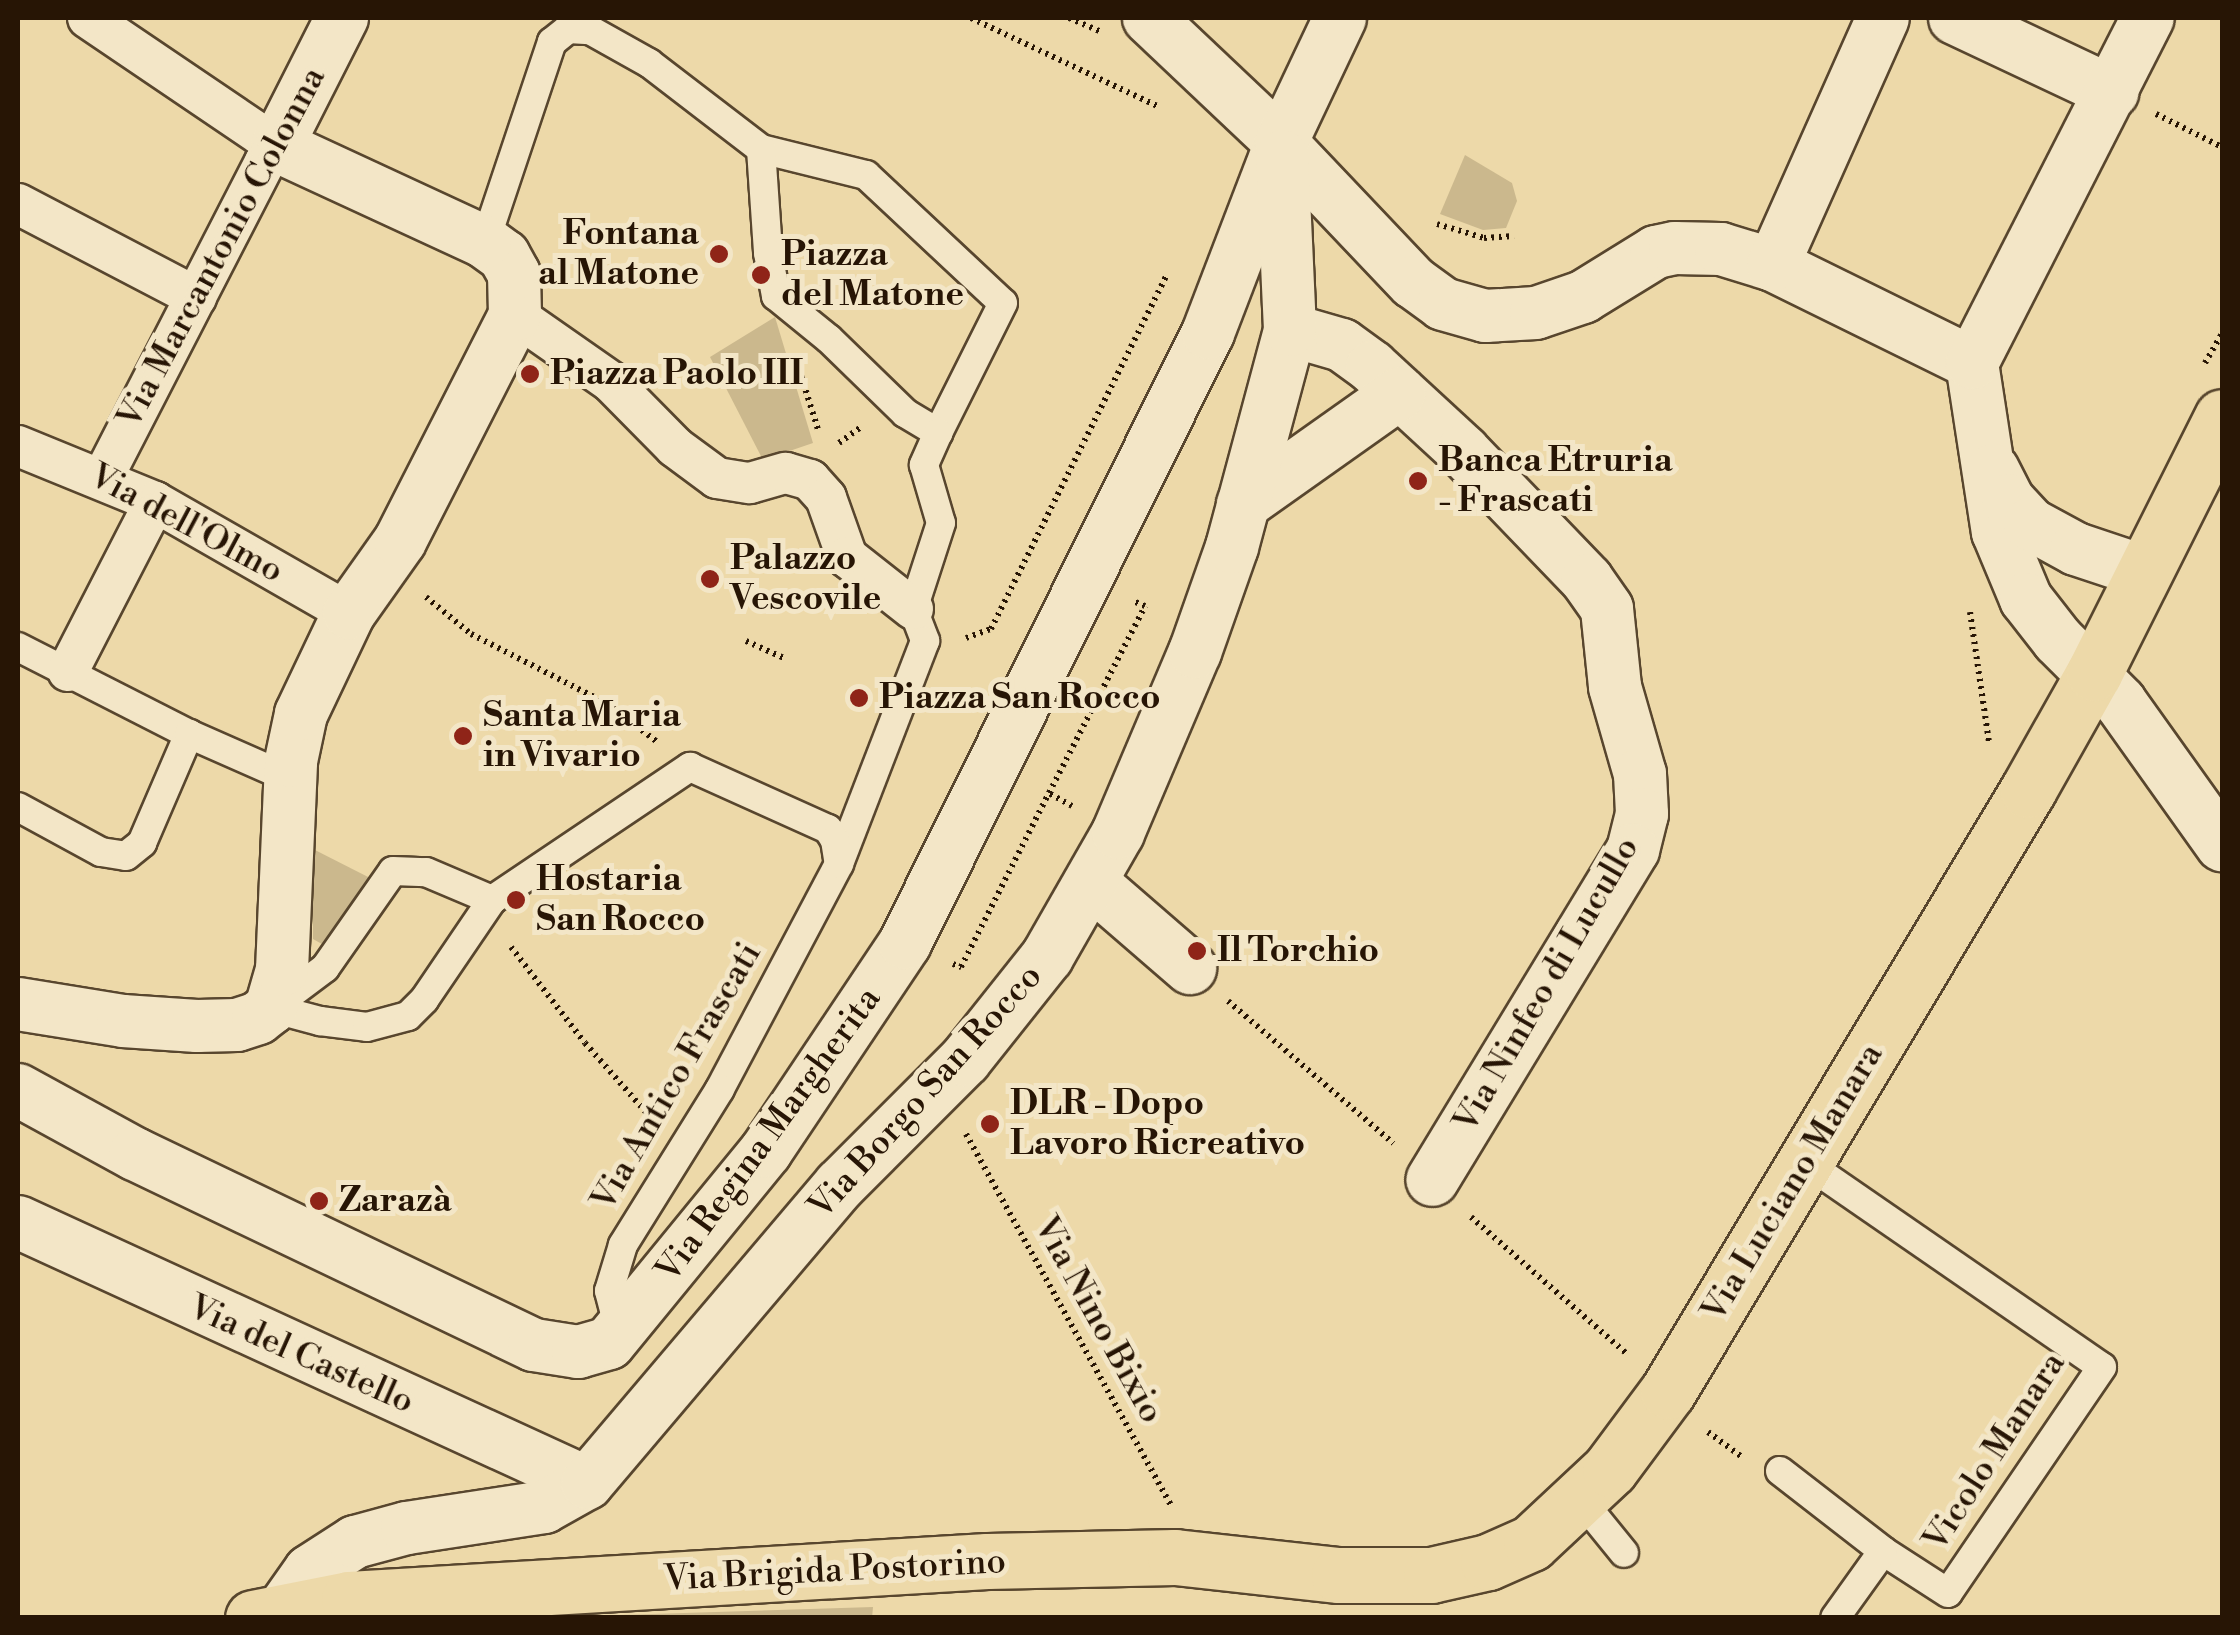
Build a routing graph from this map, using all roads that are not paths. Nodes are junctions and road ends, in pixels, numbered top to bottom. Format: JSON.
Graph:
{"nodes":[{"id":1,"x":88,"y":18,"type":"edge"},
{"id":2,"x":342,"y":18,"type":"edge"},
{"id":3,"x":1149,"y":18,"type":"edge"},
{"id":4,"x":1340,"y":18,"type":"edge"},
{"id":5,"x":1882,"y":18,"type":"edge"},
{"id":6,"x":1954,"y":18,"type":"edge"},
{"id":7,"x":2148,"y":18,"type":"edge"},
{"id":8,"x":2135,"y":103,"type":"junction"},
{"id":9,"x":1281,"y":143,"type":"junction"},
{"id":10,"x":277,"y":146,"type":"junction"},
{"id":11,"x":762,"y":149,"type":"junction"},
{"id":12,"x":18,"y":204,"type":"edge"},
{"id":13,"x":486,"y":242,"type":"junction"},
{"id":14,"x":1773,"y":266,"type":"junction"},
{"id":15,"x":1232,"y":268,"type":"junction"},
{"id":16,"x":196,"y":297,"type":"junction"},
{"id":17,"x":514,"y":315,"type":"junction"},
{"id":18,"x":1290,"y":318,"type":"junction"},
{"id":19,"x":1972,"y":362,"type":"junction"},
{"id":20,"x":1400,"y":392,"type":"junction"},
{"id":21,"x":2222,"y":417,"type":"edge"},
{"id":22,"x":938,"y":433,"type":"junction"},
{"id":23,"x":18,"y":446,"type":"edge"},
{"id":24,"x":1986,"y":451,"type":"junction"},
{"id":25,"x":102,"y":479,"type":"junction"},
{"id":26,"x":155,"y":502,"type":"junction"},
{"id":27,"x":1243,"y":504,"type":"junction"},
{"id":28,"x":2142,"y":570,"type":"junction"},
{"id":29,"x":913,"y":610,"type":"junction"},
{"id":30,"x":350,"y":612,"type":"junction"},
{"id":31,"x":18,"y":647,"type":"edge"},
{"id":32,"x":68,"y":671,"type":"junction"},
{"id":33,"x":2094,"y":673,"type":"junction"},
{"id":34,"x":189,"y":734,"type":"junction"},
{"id":35,"x":291,"y":779,"type":"junction"},
{"id":36,"x":18,"y":807,"type":"edge"},
{"id":37,"x":2222,"y":845,"type":"edge"},
{"id":38,"x":839,"y":864,"type":"junction"},
{"id":39,"x":1092,"y":884,"type":"junction"},
{"id":40,"x":492,"y":900,"type":"junction"},
{"id":41,"x":1208,"y":984,"type":"road end"},
{"id":42,"x":18,"y":1004,"type":"edge"},
{"id":43,"x":271,"y":1008,"type":"junction"},
{"id":44,"x":18,"y":1090,"type":"edge"},
{"id":45,"x":1806,"y":1163,"type":"junction"},
{"id":46,"x":1434,"y":1182,"type":"road end"},
{"id":47,"x":18,"y":1222,"type":"edge"},
{"id":48,"x":620,"y":1333,"type":"junction"},
{"id":49,"x":1780,"y":1470,"type":"dead end"},
{"id":50,"x":587,"y":1483,"type":"junction"},
{"id":51,"x":1581,"y":1500,"type":"junction"},
{"id":52,"x":1883,"y":1551,"type":"junction"},
{"id":53,"x":1624,"y":1554,"type":"dead end"},
{"id":54,"x":1392,"y":1576,"type":"joint"},
{"id":55,"x":269,"y":1615,"type":"edge"},
{"id":56,"x":1835,"y":1618,"type":"edge"}],
"edges":[{"from":1,"to":10,"type":"street"},
{"from":2,"to":10,"type":"street","name":"Via Marcantonio Colonna"},
{"from":3,"to":9,"type":"street"},
{"from":4,"to":9,"type":"street","name":"Via Regina Margherita"},
{"from":5,"to":14,"type":"street"},
{"from":6,"to":8,"type":"street"},
{"from":7,"to":8,"type":"street"},
{"from":8,"to":19,"type":"street"},
{"from":9,"to":14,"type":"street"},
{"from":9,"to":15,"type":"street","name":"Via Regina Margherita"},
{"from":9,"to":18,"type":"street","name":"Via Borgo San Rocco"},
{"from":10,"to":13,"type":"street"},
{"from":10,"to":16,"type":"street","name":"Via Marcantonio Colonna"},
{"from":11,"to":13,"type":"lane"},
{"from":11,"to":22,"type":"lane"},
{"from":11,"to":22,"type":"lane"},
{"from":12,"to":16,"type":"street"},
{"from":13,"to":17,"type":"street"},
{"from":14,"to":19,"type":"street"},
{"from":15,"to":18,"type":"street"},
{"from":15,"to":48,"type":"street","name":"Via Regina Margherita"},
{"from":16,"to":25,"type":"street","name":"Via Marcantonio Colonna"},
{"from":17,"to":29,"type":"street"},
{"from":17,"to":30,"type":"street"},
{"from":18,"to":20,"type":"street","name":"Via Ninfeo di Lucullo"},
{"from":18,"to":27,"type":"street","name":"Via Borgo San Rocco"},
{"from":19,"to":24,"type":"street"},
{"from":20,"to":27,"type":"street"},
{"from":20,"to":46,"type":"street","name":"Via Ninfeo di Lucullo"},
{"from":21,"to":28,"type":"main road","name":"Via Luciano Manara"},
{"from":22,"to":29,"type":"lane"},
{"from":23,"to":25,"type":"street","name":"Via dell'Olmo"},
{"from":24,"to":28,"type":"street"},
{"from":24,"to":33,"type":"street"},
{"from":25,"to":26,"type":"street","name":"Via dell'Olmo"},
{"from":26,"to":30,"type":"street","name":"Via dell'Olmo"},
{"from":26,"to":32,"type":"street"},
{"from":27,"to":39,"type":"street","name":"Via Borgo San Rocco"},
{"from":28,"to":33,"type":"main road","name":"Via Luciano Manara"},
{"from":29,"to":38,"type":"lane"},
{"from":30,"to":35,"type":"street"},
{"from":31,"to":32,"type":"lane"},
{"from":32,"to":34,"type":"lane"},
{"from":33,"to":37,"type":"street"},
{"from":33,"to":45,"type":"main road","name":"Via Luciano Manara"},
{"from":34,"to":35,"type":"lane"},
{"from":34,"to":36,"type":"lane"},
{"from":35,"to":43,"type":"street"},
{"from":38,"to":40,"type":"lane"},
{"from":38,"to":48,"type":"lane","name":"Via Antico Frascati"},
{"from":39,"to":41,"type":"street"},
{"from":39,"to":50,"type":"street","name":"Via Borgo San Rocco"},
{"from":40,"to":43,"type":"lane"},
{"from":40,"to":43,"type":"lane"},
{"from":42,"to":43,"type":"street"},
{"from":44,"to":48,"type":"street","name":"Via Regina Margherita"},
{"from":45,"to":51,"type":"main road","name":"Via Luciano Manara"},
{"from":45,"to":52,"type":"lane","name":"Vicolo Manara"},
{"from":47,"to":50,"type":"street","name":"Via del Castello"},
{"from":49,"to":52,"type":"lane"},
{"from":50,"to":55,"type":"street","name":"Via Borgo San Rocco"},
{"from":51,"to":53,"type":"lane"},
{"from":51,"to":54,"type":"main road","name":"Via Luciano Manara"},
{"from":52,"to":56,"type":"lane","name":"Vicolo Manara"},
{"from":54,"to":55,"type":"main road","name":"Via Brigida Postorino"}]}
